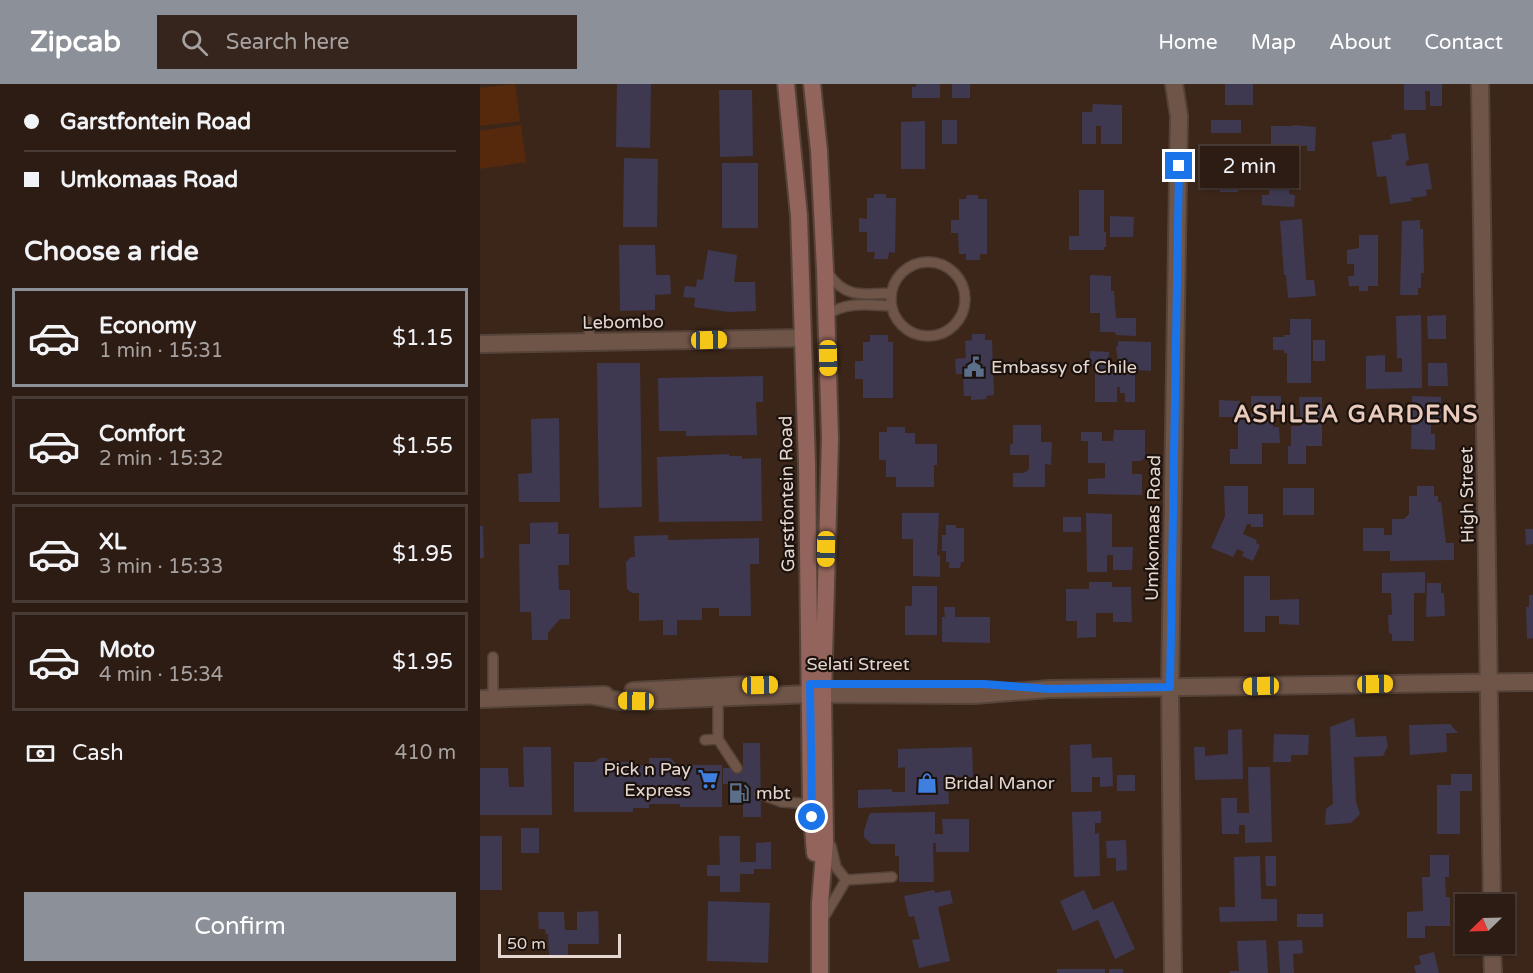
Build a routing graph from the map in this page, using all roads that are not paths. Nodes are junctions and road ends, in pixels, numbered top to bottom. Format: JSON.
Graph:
{"nodes":[{"id":1,"x":786,"y":84,"type":"edge"},
{"id":2,"x":812,"y":84,"type":"edge"},
{"id":3,"x":1174,"y":84,"type":"edge"},
{"id":4,"x":1480,"y":84,"type":"edge"},
{"id":5,"x":825,"y":269,"type":"junction"},
{"id":6,"x":891,"y":293,"type":"junction"},
{"id":7,"x":891,"y":306,"type":"junction"},
{"id":8,"x":827,"y":315,"type":"junction"},
{"id":9,"x":587,"y":321,"type":"dead end"},
{"id":10,"x":803,"y":338,"type":"junction"},
{"id":11,"x":591,"y":342,"type":"junction"},
{"id":12,"x":480,"y":344,"type":"edge"},
{"id":13,"x":493,"y":657,"type":"dead end"},
{"id":14,"x":1533,"y":682,"type":"edge"},
{"id":15,"x":1489,"y":683,"type":"junction"},
{"id":16,"x":1170,"y":687,"type":"junction"},
{"id":17,"x":817,"y":689,"type":"junction"},
{"id":18,"x":718,"y":692,"type":"junction"},
{"id":19,"x":487,"y":698,"type":"edge"},
{"id":20,"x":718,"y":739,"type":"junction"},
{"id":21,"x":705,"y":740,"type":"dead end"},
{"id":22,"x":737,"y":768,"type":"dead end"},
{"id":23,"x":760,"y":794,"type":"dead end"},
{"id":24,"x":818,"y":807,"type":"junction"},
{"id":25,"x":892,"y":877,"type":"dead end"},
{"id":26,"x":846,"y":880,"type":"junction"},
{"id":27,"x":1492,"y":894,"type":"edge"},
{"id":28,"x":820,"y":925,"type":"junction"},
{"id":29,"x":1492,"y":954,"type":"edge"},
{"id":30,"x":820,"y":973,"type":"edge"},
{"id":31,"x":1173,"y":973,"type":"edge"},
{"id":32,"x":1493,"y":973,"type":"edge"}],
"edges":[{"from":1,"to":10,"type":"main road","name":"Garstfontein Road"},
{"from":2,"to":5,"type":"main road","name":"Garstfontein Road"},
{"from":3,"to":16,"type":"street","name":"Umkomaas Road"},
{"from":4,"to":15,"type":"street","name":"High Street"},
{"from":5,"to":6,"type":"lane"},
{"from":5,"to":8,"type":"main road","name":"Garstfontein Road"},
{"from":6,"to":7,"type":"lane"},
{"from":6,"to":7,"type":"lane"},
{"from":7,"to":8,"type":"lane"},
{"from":8,"to":17,"type":"main road","name":"Garstfontein Road"},
{"from":9,"to":11,"type":"lane"},
{"from":10,"to":11,"type":"street","name":"Lebombo"},
{"from":10,"to":17,"type":"main road","name":"Garstfontein Road"},
{"from":11,"to":12,"type":"street","name":"Lebombo"},
{"from":13,"to":19,"type":"lane"},
{"from":14,"to":15,"type":"street","name":"Selati Street"},
{"from":15,"to":16,"type":"street","name":"Selati Street"},
{"from":15,"to":27,"type":"street","name":"High Street"},
{"from":16,"to":17,"type":"street","name":"Selati Street"},
{"from":16,"to":31,"type":"street","name":"Umkomaas Road"},
{"from":17,"to":18,"type":"street","name":"Selati Street"},
{"from":17,"to":24,"type":"main road","name":"Garstfontein Road"},
{"from":18,"to":19,"type":"street","name":"Selati Street"},
{"from":18,"to":20,"type":"lane"},
{"from":20,"to":21,"type":"lane"},
{"from":20,"to":22,"type":"lane"},
{"from":23,"to":24,"type":"lane"},
{"from":24,"to":26,"type":"lane"},
{"from":24,"to":28,"type":"main road","name":"Garstfontein Road"},
{"from":25,"to":26,"type":"lane"},
{"from":26,"to":28,"type":"lane"},
{"from":28,"to":30,"type":"main road","name":"Garstfontein Road"},
{"from":29,"to":32,"type":"street"}]}
